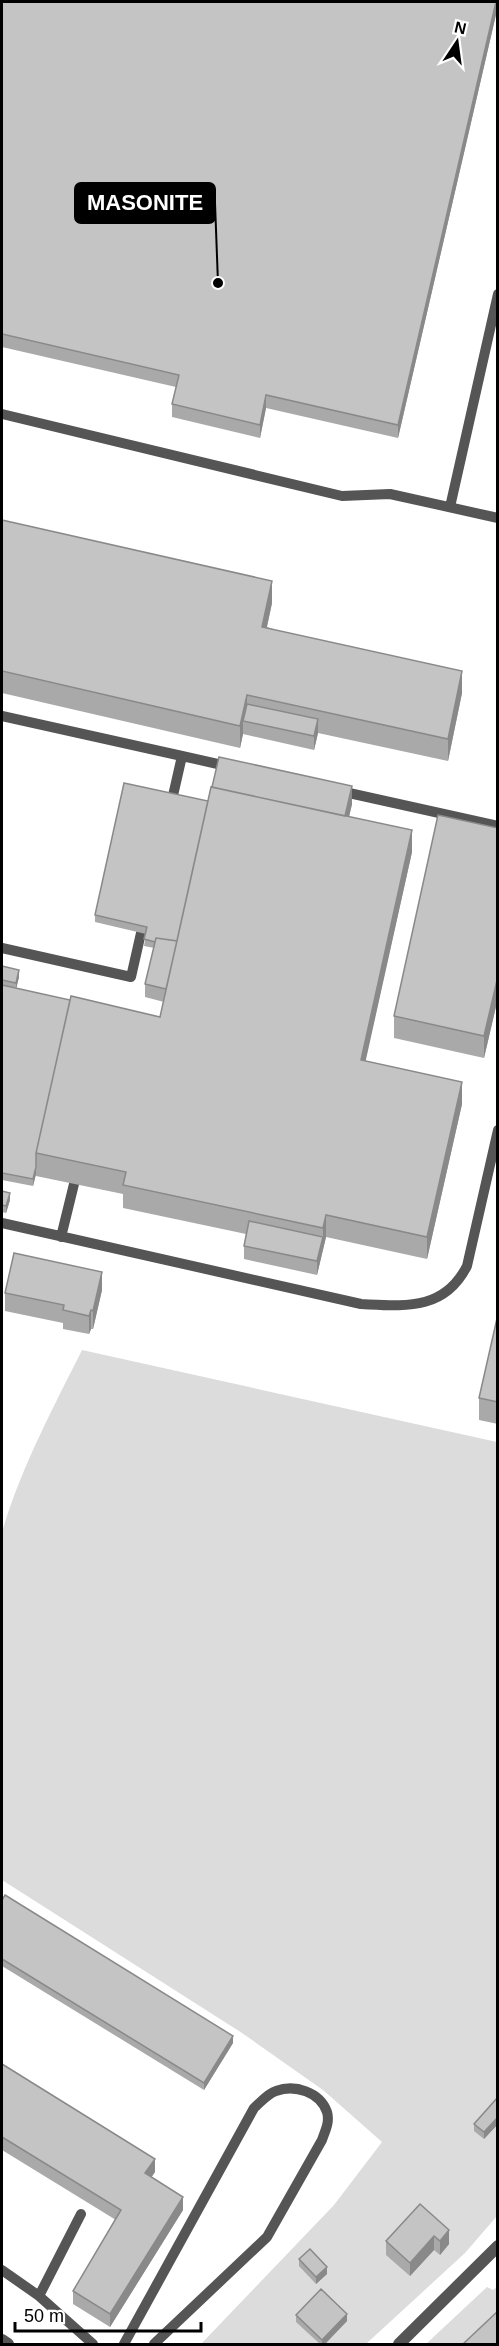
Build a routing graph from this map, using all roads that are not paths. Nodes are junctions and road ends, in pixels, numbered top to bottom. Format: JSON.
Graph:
{"nodes":[{"id":1,"x":498,"y":294,"type":"edge"},
{"id":2,"x":2,"y":414,"type":"edge"},
{"id":3,"x":450,"y":507,"type":"junction"},
{"id":4,"x":498,"y":518,"type":"edge"},
{"id":5,"x":2,"y":716,"type":"edge"},
{"id":6,"x":182,"y":756,"type":"junction"},
{"id":7,"x":240,"y":769,"type":"edge"},
{"id":8,"x":334,"y":790,"type":"edge"},
{"id":9,"x":172,"y":801,"type":"edge"},
{"id":10,"x":498,"y":826,"type":"edge"},
{"id":11,"x":141,"y":933,"type":"edge"},
{"id":12,"x":2,"y":948,"type":"edge"},
{"id":13,"x":498,"y":1130,"type":"edge"},
{"id":14,"x":74,"y":1184,"type":"dead end"},
{"id":15,"x":2,"y":1224,"type":"edge"},
{"id":16,"x":62,"y":1237,"type":"junction"},
{"id":17,"x":81,"y":2214,"type":"dead end"},
{"id":18,"x":498,"y":2246,"type":"edge"},
{"id":19,"x":2,"y":2270,"type":"edge"},
{"id":20,"x":39,"y":2296,"type":"junction"},
{"id":21,"x":2,"y":2340,"type":"edge"},
{"id":22,"x":8,"y":2344,"type":"edge"},
{"id":23,"x":93,"y":2344,"type":"edge"},
{"id":24,"x":124,"y":2344,"type":"edge"},
{"id":25,"x":154,"y":2344,"type":"edge"},
{"id":26,"x":399,"y":2344,"type":"edge"}],
"edges":[{"from":1,"to":3,"type":"lane"},
{"from":2,"to":3,"type":"lane"},
{"from":3,"to":4,"type":"lane"},
{"from":5,"to":6,"type":"lane"},
{"from":6,"to":7,"type":"lane"},
{"from":6,"to":9,"type":"lane"},
{"from":8,"to":10,"type":"lane"},
{"from":11,"to":12,"type":"lane"},
{"from":13,"to":16,"type":"lane"},
{"from":14,"to":16,"type":"lane"},
{"from":15,"to":16,"type":"lane"},
{"from":17,"to":20,"type":"lane"},
{"from":18,"to":26,"type":"street"},
{"from":19,"to":20,"type":"lane"},
{"from":20,"to":23,"type":"lane"},
{"from":21,"to":22,"type":"street"},
{"from":24,"to":25,"type":"lane"}]}
